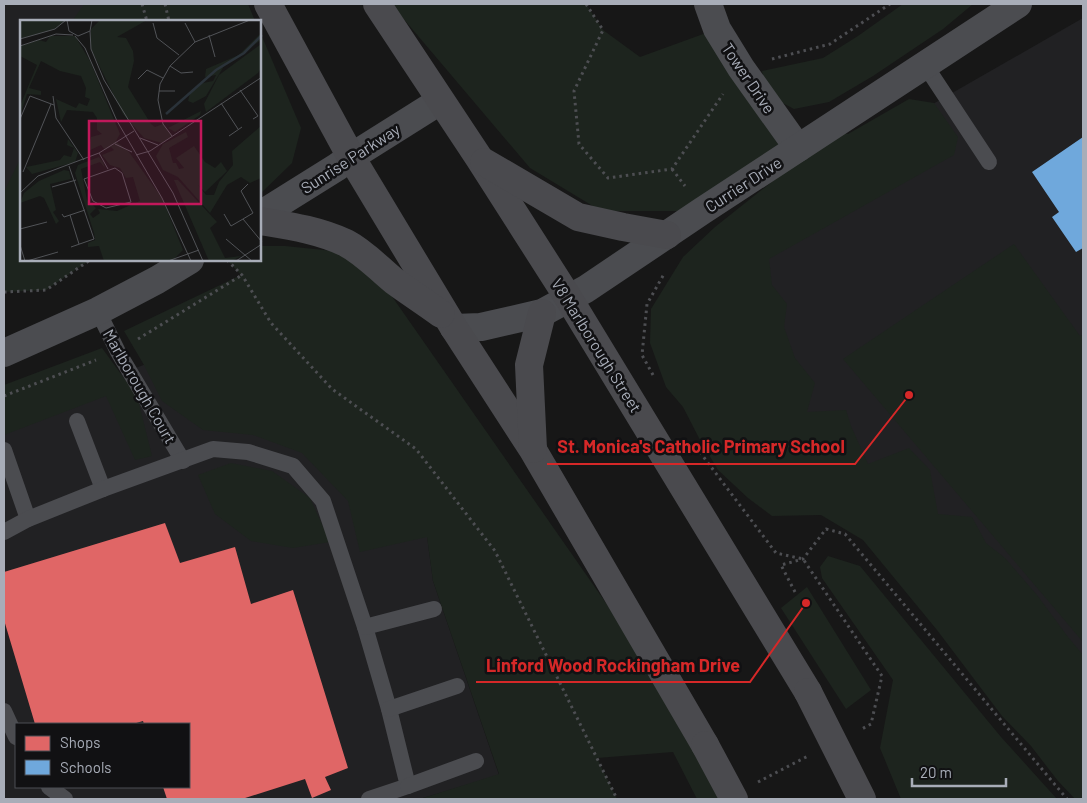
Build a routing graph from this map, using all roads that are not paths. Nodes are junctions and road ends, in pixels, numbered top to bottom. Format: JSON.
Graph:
{"nodes":[{"id":1,"x":268,"y":4,"type":"edge"},
{"id":2,"x":377,"y":4,"type":"edge"},
{"id":3,"x":708,"y":4,"type":"edge"},
{"id":4,"x":1018,"y":4,"type":"edge"},
{"id":5,"x":925,"y":65,"type":"junction"},
{"id":6,"x":440,"y":101,"type":"junction"},
{"id":7,"x":798,"y":148,"type":"junction"},
{"id":8,"x":351,"y":157,"type":"junction"},
{"id":9,"x":479,"y":158,"type":"junction"},
{"id":10,"x":989,"y":162,"type":"dead end"},
{"id":11,"x":261,"y":214,"type":"edge"},
{"id":12,"x":261,"y":221,"type":"edge"},
{"id":13,"x":667,"y":234,"type":"junction"},
{"id":14,"x":188,"y":261,"type":"edge"},
{"id":15,"x":569,"y":299,"type":"junction"},
{"id":16,"x":98,"y":311,"type":"junction"},
{"id":17,"x":542,"y":313,"type":"junction"},
{"id":18,"x":452,"y":324,"type":"junction"},
{"id":19,"x":4,"y":353,"type":"edge"},
{"id":20,"x":77,"y":421,"type":"dead end"},
{"id":21,"x":4,"y":450,"type":"edge"},
{"id":22,"x":533,"y":450,"type":"junction"},
{"id":23,"x":182,"y":461,"type":"junction"},
{"id":24,"x":103,"y":489,"type":"junction"},
{"id":25,"x":28,"y":519,"type":"junction"},
{"id":26,"x":4,"y":532,"type":"edge"},
{"id":27,"x":434,"y":608,"type":"dead end"},
{"id":28,"x":366,"y":627,"type":"junction"},
{"id":29,"x":457,"y":686,"type":"dead end"},
{"id":30,"x":389,"y":709,"type":"junction"},
{"id":31,"x":4,"y":711,"type":"edge"},
{"id":32,"x":15,"y":735,"type":"edge"},
{"id":33,"x":476,"y":760,"type":"dead end"},
{"id":34,"x":408,"y":786,"type":"junction"},
{"id":35,"x":50,"y":788,"type":"edge"},
{"id":36,"x":66,"y":799,"type":"edge"},
{"id":37,"x":369,"y":799,"type":"edge"},
{"id":38,"x":734,"y":799,"type":"edge"},
{"id":39,"x":862,"y":799,"type":"edge"}],
"edges":[{"from":1,"to":8,"type":"main road"},
{"from":2,"to":6,"type":"main road","name":"V8 Marlborough Street"},
{"from":3,"to":7,"type":"street","name":"Tower Drive"},
{"from":4,"to":5,"type":"street","name":"Currier Drive"},
{"from":5,"to":7,"type":"street","name":"Currier Drive"},
{"from":5,"to":10,"type":"lane"},
{"from":6,"to":8,"type":"street","name":"Sunrise Parkway"},
{"from":6,"to":9,"type":"main road","name":"V8 Marlborough Street"},
{"from":7,"to":13,"type":"street","name":"Currier Drive"},
{"from":8,"to":11,"type":"street","name":"Sunrise Parkway"},
{"from":8,"to":18,"type":"main road"},
{"from":9,"to":13,"type":"main road"},
{"from":9,"to":15,"type":"main road","name":"V8 Marlborough Street"},
{"from":12,"to":18,"type":"main road"},
{"from":13,"to":15,"type":"street","name":"Currier Drive"},
{"from":14,"to":16,"type":"street"},
{"from":15,"to":17,"type":"street","name":"Currier Drive"},
{"from":15,"to":39,"type":"main road","name":"V8 Marlborough Street","bridge":true},
{"from":16,"to":19,"type":"street"},
{"from":16,"to":23,"type":"lane","name":"Marlborough Court"},
{"from":17,"to":18,"type":"street","name":"Currier Drive"},
{"from":17,"to":22,"type":"main road"},
{"from":18,"to":22,"type":"main road"},
{"from":20,"to":24,"type":"lane"},
{"from":21,"to":25,"type":"lane"},
{"from":22,"to":38,"type":"main road","bridge":true},
{"from":23,"to":24,"type":"lane"},
{"from":23,"to":28,"type":"lane"},
{"from":24,"to":25,"type":"lane"},
{"from":25,"to":26,"type":"lane"},
{"from":27,"to":28,"type":"lane"},
{"from":28,"to":30,"type":"lane"},
{"from":29,"to":30,"type":"lane"},
{"from":30,"to":34,"type":"lane"},
{"from":31,"to":32,"type":"lane"},
{"from":33,"to":34,"type":"lane"},
{"from":34,"to":37,"type":"lane"},
{"from":35,"to":36,"type":"lane"}]}
